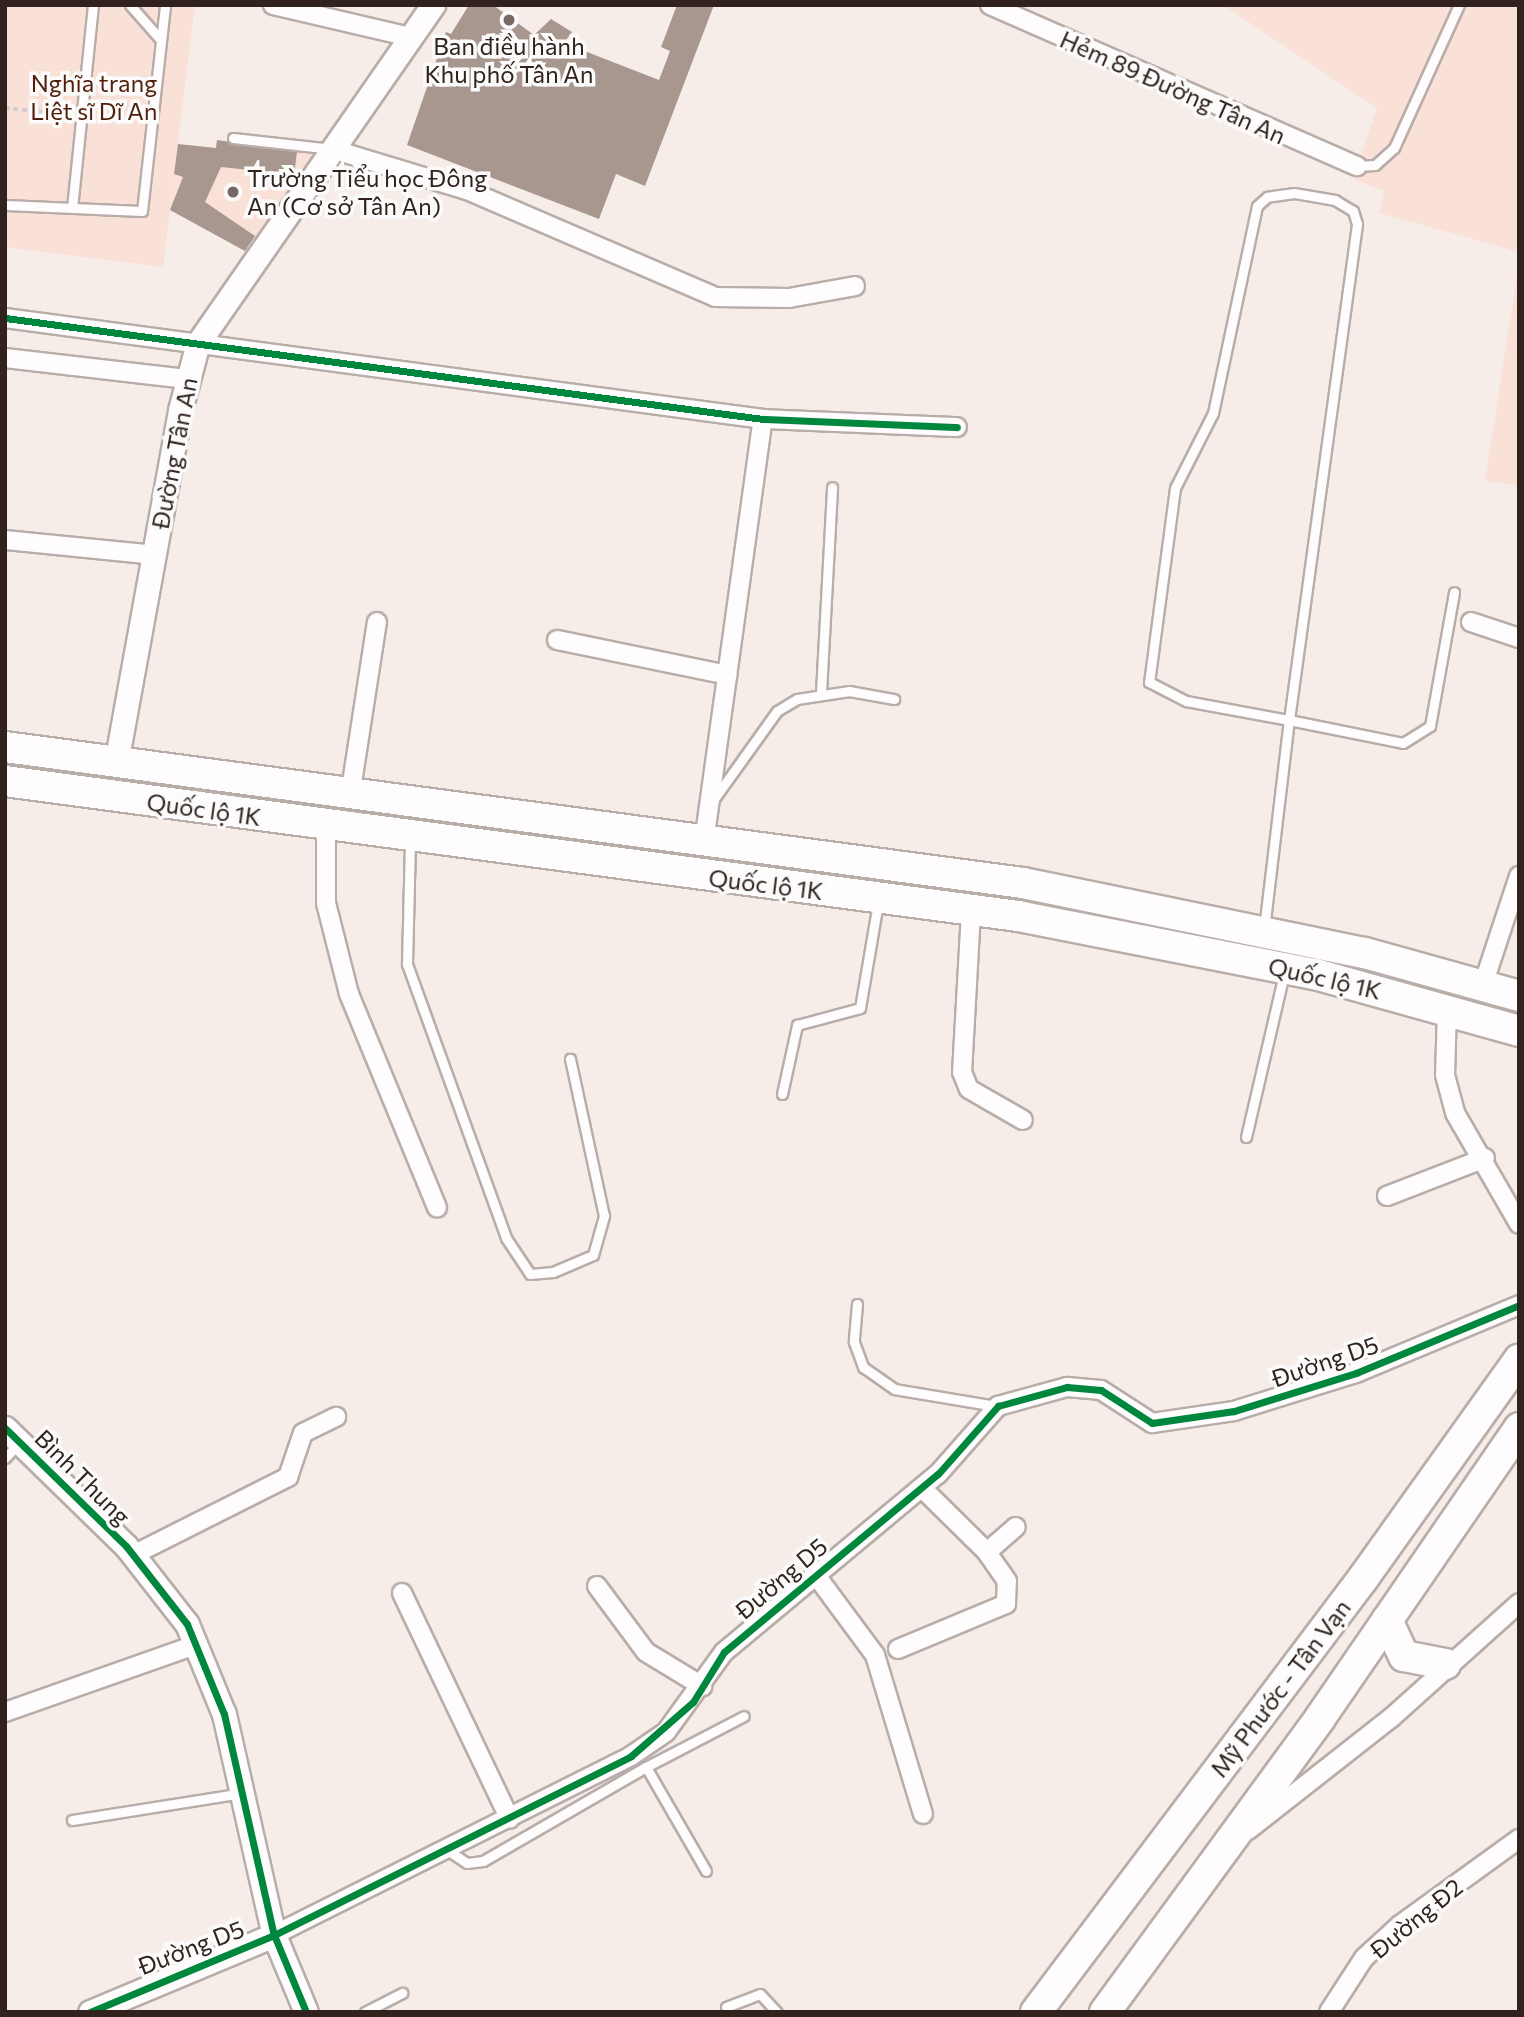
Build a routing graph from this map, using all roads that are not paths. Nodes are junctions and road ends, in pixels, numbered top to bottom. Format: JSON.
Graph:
{"nodes":[{"id":1,"x":93,"y":5,"type":"edge"},
{"id":2,"x":130,"y":5,"type":"edge"},
{"id":3,"x":165,"y":5,"type":"edge"},
{"id":4,"x":273,"y":5,"type":"edge"},
{"id":5,"x":433,"y":5,"type":"edge"},
{"id":6,"x":990,"y":5,"type":"edge"},
{"id":7,"x":1459,"y":5,"type":"edge"},
{"id":8,"x":411,"y":37,"type":"junction"},
{"id":9,"x":161,"y":40,"type":"junction"},
{"id":10,"x":233,"y":138,"type":"dead end"},
{"id":11,"x":335,"y":150,"type":"junction"},
{"id":12,"x":1357,"y":166,"type":"joint"},
{"id":13,"x":5,"y":205,"type":"edge"},
{"id":14,"x":72,"y":208,"type":"junction"},
{"id":15,"x":855,"y":286,"type":"dead end"},
{"id":16,"x":5,"y":318,"type":"edge"},
{"id":17,"x":198,"y":343,"type":"junction"},
{"id":18,"x":5,"y":358,"type":"edge"},
{"id":19,"x":187,"y":379,"type":"junction"},
{"id":20,"x":762,"y":419,"type":"junction"},
{"id":21,"x":957,"y":426,"type":"dead end"},
{"id":22,"x":832,"y":487,"type":"dead end"},
{"id":23,"x":5,"y":540,"type":"edge"},
{"id":24,"x":154,"y":555,"type":"junction"},
{"id":25,"x":1454,"y":592,"type":"dead end"},
{"id":26,"x":377,"y":622,"type":"dead end"},
{"id":27,"x":1471,"y":622,"type":"dead end"},
{"id":28,"x":1519,"y":638,"type":"edge"},
{"id":29,"x":557,"y":640,"type":"dead end"},
{"id":30,"x":727,"y":675,"type":"junction"},
{"id":31,"x":821,"y":691,"type":"junction"},
{"id":32,"x":894,"y":699,"type":"dead end"},
{"id":33,"x":1289,"y":720,"type":"junction"},
{"id":34,"x":5,"y":747,"type":"edge"},
{"id":35,"x":116,"y":763,"type":"junction"},
{"id":36,"x":5,"y":780,"type":"edge"},
{"id":37,"x":109,"y":796,"type":"junction"},
{"id":38,"x":350,"y":796,"type":"junction"},
{"id":39,"x":709,"y":806,"type":"junction"},
{"id":40,"x":326,"y":827,"type":"junction"},
{"id":41,"x":410,"y":838,"type":"junction"},
{"id":42,"x":704,"y":842,"type":"junction"},
{"id":43,"x":1519,"y":876,"type":"edge"},
{"id":44,"x":879,"y":898,"type":"junction"},
{"id":45,"x":971,"y":912,"type":"junction"},
{"id":46,"x":1264,"y":930,"type":"junction"},
{"id":47,"x":1285,"y":968,"type":"junction"},
{"id":48,"x":1483,"y":985,"type":"junction"},
{"id":49,"x":1519,"y":996,"type":"edge"},
{"id":50,"x":1447,"y":1009,"type":"junction"},
{"id":51,"x":1519,"y":1031,"type":"edge"},
{"id":52,"x":570,"y":1059,"type":"dead end"},
{"id":53,"x":782,"y":1094,"type":"dead end"},
{"id":54,"x":1023,"y":1120,"type":"dead end"},
{"id":55,"x":1246,"y":1136,"type":"dead end"},
{"id":56,"x":1485,"y":1158,"type":"junction"},
{"id":57,"x":1387,"y":1196,"type":"dead end"},
{"id":58,"x":437,"y":1208,"type":"dead end"},
{"id":59,"x":1519,"y":1224,"type":"edge"},
{"id":60,"x":857,"y":1304,"type":"dead end"},
{"id":61,"x":1519,"y":1305,"type":"edge"},
{"id":62,"x":1519,"y":1360,"type":"edge"},
{"id":63,"x":998,"y":1406,"type":"junction"},
{"id":64,"x":336,"y":1417,"type":"dead end"},
{"id":65,"x":1519,"y":1428,"type":"edge"},
{"id":66,"x":10,"y":1442,"type":"edge"},
{"id":67,"x":922,"y":1488,"type":"junction"},
{"id":68,"x":1016,"y":1527,"type":"dead end"},
{"id":69,"x":987,"y":1552,"type":"junction"},
{"id":70,"x":133,"y":1555,"type":"junction"},
{"id":71,"x":815,"y":1574,"type":"junction"},
{"id":72,"x":597,"y":1586,"type":"dead end"},
{"id":73,"x":402,"y":1593,"type":"dead end"},
{"id":74,"x":1519,"y":1603,"type":"edge"},
{"id":75,"x":1388,"y":1620,"type":"junction"},
{"id":76,"x":195,"y":1645,"type":"junction"},
{"id":77,"x":898,"y":1649,"type":"dead end"},
{"id":78,"x":1445,"y":1664,"type":"junction"},
{"id":79,"x":702,"y":1686,"type":"junction"},
{"id":80,"x":5,"y":1712,"type":"edge"},
{"id":81,"x":744,"y":1716,"type":"dead end"},
{"id":82,"x":646,"y":1767,"type":"junction"},
{"id":83,"x":244,"y":1793,"type":"junction"},
{"id":84,"x":923,"y":1814,"type":"dead end"},
{"id":85,"x":510,"y":1819,"type":"junction"},
{"id":86,"x":72,"y":1820,"type":"dead end"},
{"id":87,"x":1519,"y":1839,"type":"edge"},
{"id":88,"x":444,"y":1848,"type":"junction"},
{"id":89,"x":1224,"y":1850,"type":"junction"},
{"id":90,"x":706,"y":1871,"type":"dead end"},
{"id":91,"x":274,"y":1935,"type":"junction"},
{"id":92,"x":402,"y":1993,"type":"dead end"},
{"id":93,"x":726,"y":2007,"type":"dead end"},
{"id":94,"x":90,"y":2012,"type":"edge"},
{"id":95,"x":306,"y":2012,"type":"edge"},
{"id":96,"x":365,"y":2012,"type":"edge"},
{"id":97,"x":776,"y":2012,"type":"edge"},
{"id":98,"x":1036,"y":2012,"type":"edge"},
{"id":99,"x":1105,"y":2012,"type":"edge"},
{"id":100,"x":1329,"y":2012,"type":"edge"}],
"edges":[{"from":1,"to":14,"type":"lane"},
{"from":2,"to":9,"type":"lane"},
{"from":3,"to":9,"type":"lane"},
{"from":4,"to":8,"type":"street"},
{"from":5,"to":8,"type":"street","name":"Đường Tân An"},
{"from":6,"to":12,"type":"street","name":"Hẻm 89 Đường Tân An"},
{"from":7,"to":12,"type":"lane"},
{"from":8,"to":11,"type":"street","name":"Đường Tân An"},
{"from":9,"to":14,"type":"lane"},
{"from":10,"to":11,"type":"lane"},
{"from":11,"to":15,"type":"street"},
{"from":11,"to":17,"type":"street","name":"Đường Tân An"},
{"from":13,"to":14,"type":"lane"},
{"from":16,"to":17,"type":"street"},
{"from":17,"to":19,"type":"street","name":"Đường Tân An"},
{"from":17,"to":20,"type":"street"},
{"from":18,"to":19,"type":"street"},
{"from":19,"to":24,"type":"street","name":"Đường Tân An"},
{"from":20,"to":21,"type":"street"},
{"from":20,"to":30,"type":"street"},
{"from":22,"to":31,"type":"lane"},
{"from":23,"to":24,"type":"street"},
{"from":24,"to":35,"type":"street","name":"Đường Tân An"},
{"from":25,"to":33,"type":"lane"},
{"from":26,"to":38,"type":"street"},
{"from":27,"to":28,"type":"street"},
{"from":29,"to":30,"type":"street"},
{"from":30,"to":39,"type":"street"},
{"from":31,"to":32,"type":"lane"},
{"from":31,"to":39,"type":"lane"},
{"from":33,"to":33,"type":"lane"},
{"from":33,"to":46,"type":"lane"},
{"from":34,"to":35,"type":"main road","name":"Quốc lộ 1K"},
{"from":35,"to":37,"type":"main road"},
{"from":35,"to":38,"type":"main road","name":"Quốc lộ 1K"},
{"from":36,"to":37,"type":"main road","name":"Quốc lộ 1K"},
{"from":37,"to":40,"type":"main road","name":"Quốc lộ 1K"},
{"from":38,"to":42,"type":"main road","name":"Quốc lộ 1K"},
{"from":39,"to":42,"type":"street"},
{"from":40,"to":41,"type":"main road","name":"Quốc lộ 1K"},
{"from":40,"to":58,"type":"street"},
{"from":41,"to":44,"type":"main road","name":"Quốc lộ 1K"},
{"from":41,"to":52,"type":"lane"},
{"from":42,"to":46,"type":"main road","name":"Quốc lộ 1K"},
{"from":43,"to":48,"type":"street"},
{"from":44,"to":45,"type":"main road","name":"Quốc lộ 1K"},
{"from":44,"to":53,"type":"lane"},
{"from":45,"to":47,"type":"main road","name":"Quốc lộ 1K"},
{"from":45,"to":54,"type":"street"},
{"from":46,"to":48,"type":"main road","name":"Quốc lộ 1K"},
{"from":47,"to":50,"type":"main road","name":"Quốc lộ 1K"},
{"from":47,"to":55,"type":"lane"},
{"from":48,"to":49,"type":"main road","name":"Quốc lộ 1K"},
{"from":50,"to":51,"type":"main road","name":"Quốc lộ 1K"},
{"from":50,"to":56,"type":"street"},
{"from":56,"to":57,"type":"street"},
{"from":56,"to":59,"type":"street"},
{"from":60,"to":63,"type":"lane"},
{"from":61,"to":63,"type":"street","name":"Đường D5"},
{"from":62,"to":98,"type":"main road","name":"Mỹ Phước - Tân Vạn"},
{"from":63,"to":67,"type":"street","name":"Đường D5"},
{"from":64,"to":70,"type":"street"},
{"from":65,"to":75,"type":"main road","name":"Mỹ Phước - Tân Vạn"},
{"from":66,"to":70,"type":"street","name":"Bình Thung"},
{"from":67,"to":69,"type":"street"},
{"from":67,"to":71,"type":"street","name":"Đường D5"},
{"from":68,"to":69,"type":"street"},
{"from":69,"to":77,"type":"street"},
{"from":70,"to":76,"type":"street","name":"Bình Thung"},
{"from":71,"to":79,"type":"street","name":"Đường D5"},
{"from":71,"to":84,"type":"street"},
{"from":72,"to":79,"type":"street"},
{"from":73,"to":85,"type":"street"},
{"from":74,"to":78,"type":"street"},
{"from":75,"to":78,"type":"main road"},
{"from":75,"to":89,"type":"main road","name":"Mỹ Phước - Tân Vạn"},
{"from":76,"to":80,"type":"street"},
{"from":76,"to":83,"type":"street","name":"Bình Thung"},
{"from":78,"to":89,"type":"street"},
{"from":79,"to":85,"type":"street","name":"Đường D5"},
{"from":81,"to":82,"type":"lane"},
{"from":82,"to":88,"type":"lane"},
{"from":82,"to":90,"type":"lane"},
{"from":83,"to":86,"type":"lane"},
{"from":83,"to":91,"type":"street","name":"Bình Thung"},
{"from":85,"to":88,"type":"street","name":"Đường D5"},
{"from":87,"to":100,"type":"street","name":"Đường Đ2"},
{"from":88,"to":91,"type":"street","name":"Đường D5"},
{"from":89,"to":99,"type":"main road","name":"Mỹ Phước - Tân Vạn"},
{"from":91,"to":94,"type":"street","name":"Đường D5"},
{"from":91,"to":95,"type":"street","name":"Bình Thung"},
{"from":92,"to":96,"type":"lane"},
{"from":93,"to":97,"type":"lane"}]}
